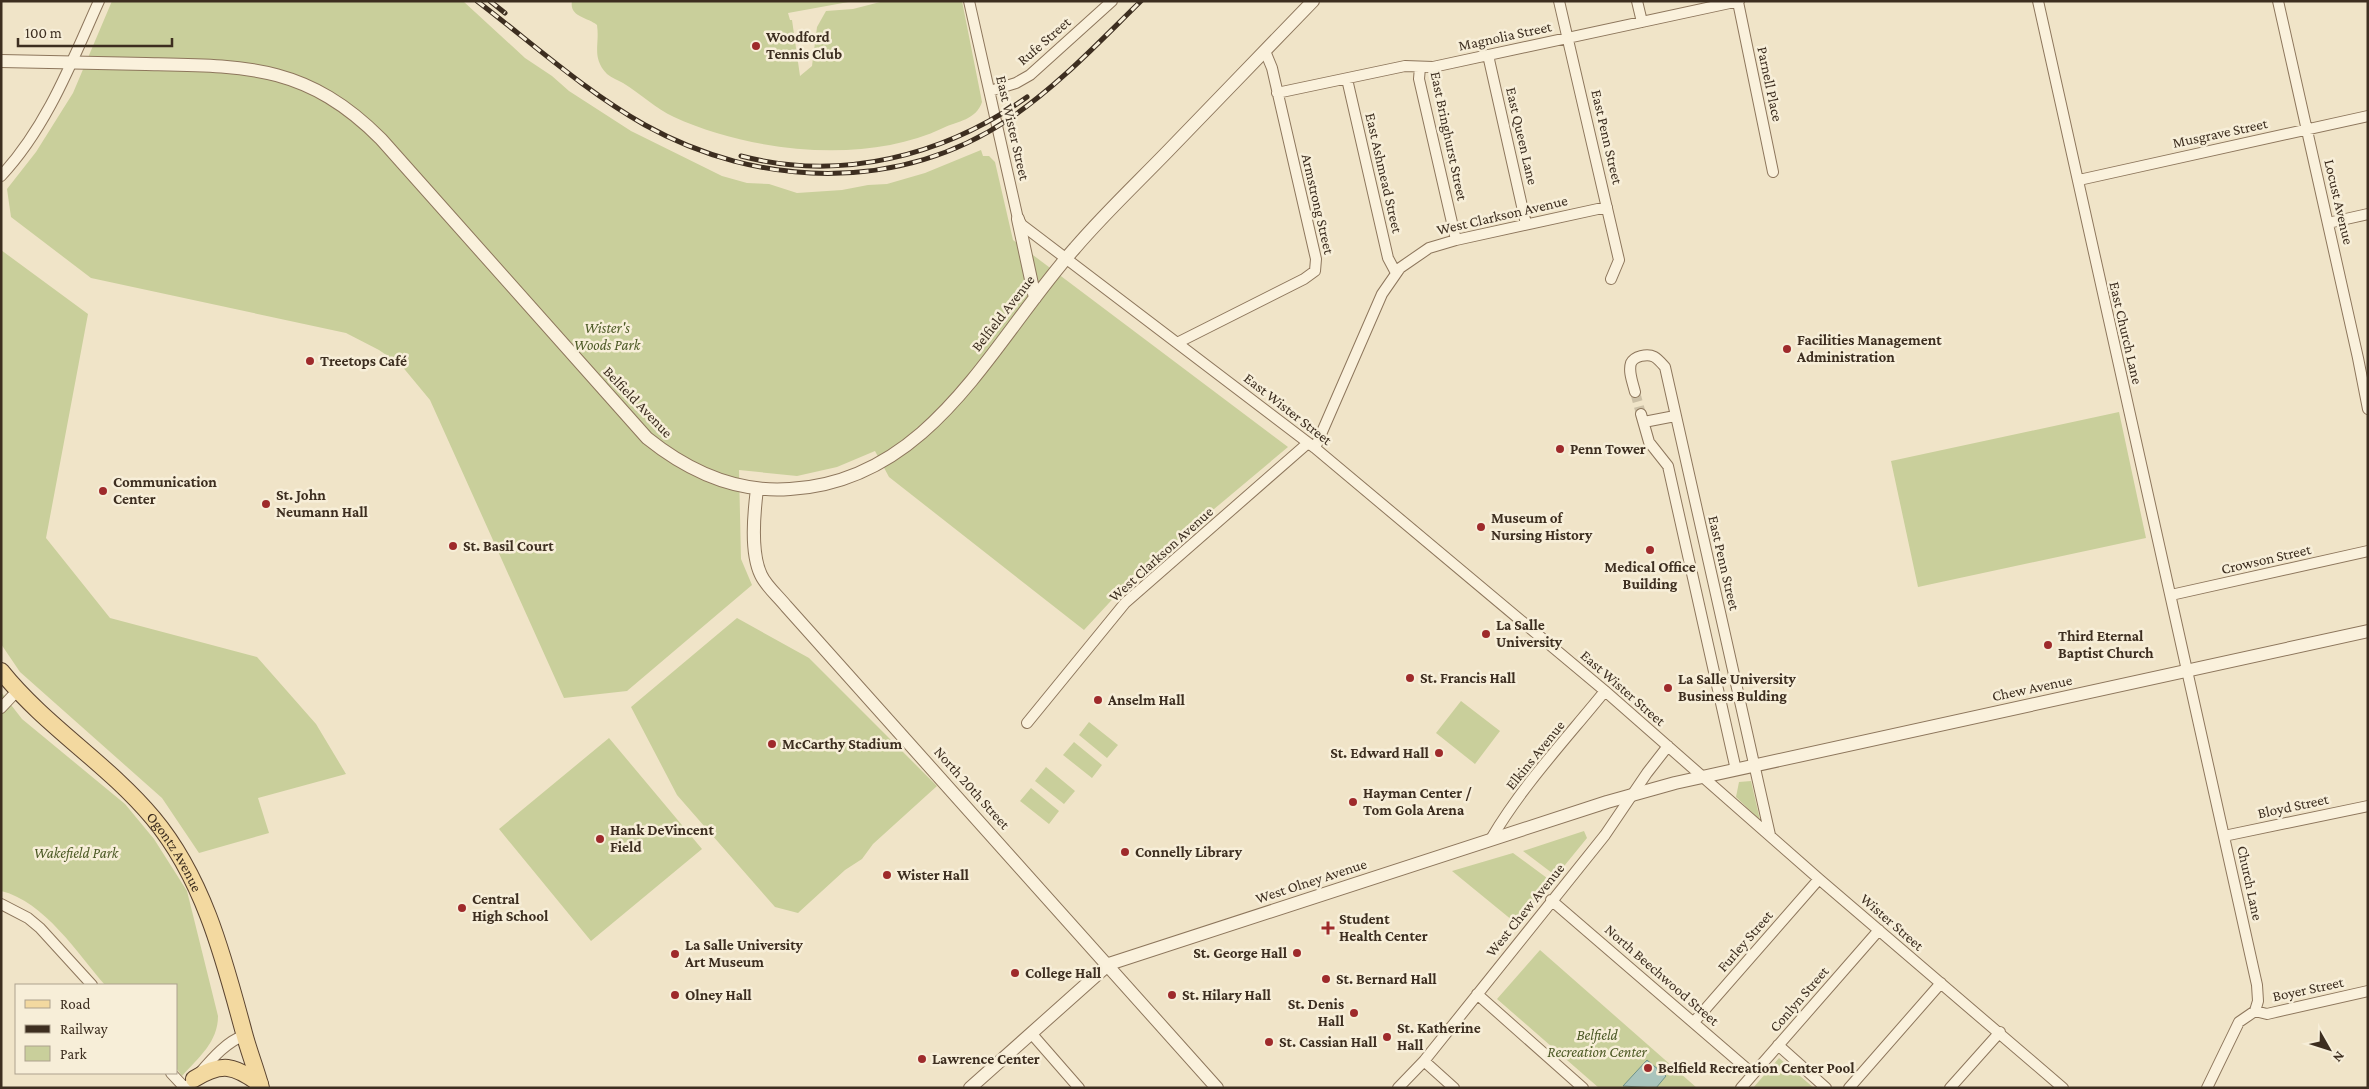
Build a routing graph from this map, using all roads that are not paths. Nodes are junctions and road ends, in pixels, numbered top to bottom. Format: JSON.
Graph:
{"nodes":[{"id":1,"x":99,"y":1,"type":"edge"},
{"id":2,"x":969,"y":1,"type":"edge"},
{"id":3,"x":1112,"y":1,"type":"edge"},
{"id":4,"x":1314,"y":1,"type":"edge"},
{"id":5,"x":1559,"y":1,"type":"edge"},
{"id":6,"x":1637,"y":1,"type":"edge"},
{"id":7,"x":1739,"y":1,"type":"edge"},
{"id":8,"x":2038,"y":1,"type":"edge"},
{"id":9,"x":2278,"y":1,"type":"edge"},
{"id":10,"x":1642,"y":22,"type":"junction"},
{"id":11,"x":1569,"y":38,"type":"junction"},
{"id":12,"x":1265,"y":51,"type":"junction"},
{"id":13,"x":1488,"y":55,"type":"junction"},
{"id":14,"x":1,"y":62,"type":"edge"},
{"id":15,"x":71,"y":62,"type":"junction"},
{"id":16,"x":1420,"y":67,"type":"junction"},
{"id":17,"x":1347,"y":79,"type":"junction"},
{"id":18,"x":990,"y":91,"type":"junction"},
{"id":19,"x":1277,"y":94,"type":"junction"},
{"id":20,"x":2368,"y":116,"type":"edge"},
{"id":21,"x":2307,"y":129,"type":"junction"},
{"id":22,"x":1774,"y":172,"type":"dead end"},
{"id":23,"x":1,"y":176,"type":"edge"},
{"id":24,"x":2078,"y":180,"type":"junction"},
{"id":25,"x":1607,"y":207,"type":"junction"},
{"id":26,"x":2368,"y":214,"type":"edge"},
{"id":27,"x":1018,"y":219,"type":"junction"},
{"id":28,"x":2328,"y":223,"type":"junction"},
{"id":29,"x":1526,"y":224,"type":"junction"},
{"id":30,"x":1456,"y":240,"type":"junction"},
{"id":31,"x":1066,"y":258,"type":"junction"},
{"id":32,"x":1396,"y":273,"type":"junction"},
{"id":33,"x":1611,"y":279,"type":"dead end"},
{"id":34,"x":1035,"y":298,"type":"junction"},
{"id":35,"x":1177,"y":342,"type":"junction"},
{"id":36,"x":2363,"y":357,"type":"edge"},
{"id":37,"x":1635,"y":392,"type":"tunnel mouth"},
{"id":38,"x":2368,"y":410,"type":"edge"},
{"id":39,"x":1676,"y":416,"type":"junction"},
{"id":40,"x":1311,"y":445,"type":"junction"},
{"id":41,"x":757,"y":489,"type":"junction"},
{"id":42,"x":2368,"y":551,"type":"edge"},
{"id":43,"x":2171,"y":595,"type":"junction"},
{"id":44,"x":2368,"y":631,"type":"edge"},
{"id":45,"x":2186,"y":670,"type":"junction"},
{"id":46,"x":1,"y":671,"type":"edge"},
{"id":47,"x":17,"y":691,"type":"junction"},
{"id":48,"x":1605,"y":692,"type":"junction"},
{"id":49,"x":1,"y":708,"type":"edge"},
{"id":50,"x":1027,"y":723,"type":"dead end"},
{"id":51,"x":1668,"y":746,"type":"junction"},
{"id":52,"x":1756,"y":766,"type":"junction"},
{"id":53,"x":1736,"y":770,"type":"junction"},
{"id":54,"x":1702,"y":777,"type":"junction"},
{"id":55,"x":1634,"y":794,"type":"junction"},
{"id":56,"x":2368,"y":806,"type":"edge"},
{"id":57,"x":1770,"y":835,"type":"junction"},
{"id":58,"x":2224,"y":836,"type":"junction"},
{"id":59,"x":1492,"y":839,"type":"junction"},
{"id":60,"x":1819,"y":879,"type":"junction"},
{"id":61,"x":1551,"y":900,"type":"junction"},
{"id":62,"x":1,"y":904,"type":"edge"},
{"id":63,"x":1879,"y":930,"type":"junction"},
{"id":64,"x":1109,"y":964,"type":"junction"},
{"id":65,"x":1940,"y":983,"type":"junction"},
{"id":66,"x":91,"y":984,"type":"edge"},
{"id":67,"x":2368,"y":992,"type":"edge"},
{"id":68,"x":1477,"y":994,"type":"junction"},
{"id":69,"x":2255,"y":1011,"type":"junction"},
{"id":70,"x":1694,"y":1022,"type":"junction"},
{"id":71,"x":2000,"y":1032,"type":"junction"},
{"id":72,"x":1031,"y":1033,"type":"junction"},
{"id":73,"x":244,"y":1035,"type":"junction"},
{"id":74,"x":1778,"y":1046,"type":"junction"},
{"id":75,"x":1424,"y":1061,"type":"junction"},
{"id":76,"x":172,"y":1074,"type":"edge"},
{"id":77,"x":1753,"y":1074,"type":"junction"},
{"id":78,"x":188,"y":1085,"type":"edge"},
{"id":79,"x":260,"y":1086,"type":"edge"},
{"id":80,"x":970,"y":1088,"type":"edge"},
{"id":81,"x":1079,"y":1088,"type":"edge"},
{"id":82,"x":1218,"y":1088,"type":"edge"},
{"id":83,"x":1398,"y":1088,"type":"edge"},
{"id":84,"x":1454,"y":1088,"type":"edge"},
{"id":85,"x":1583,"y":1088,"type":"edge"},
{"id":86,"x":1741,"y":1088,"type":"edge"},
{"id":87,"x":1826,"y":1088,"type":"edge"},
{"id":88,"x":1849,"y":1088,"type":"edge"},
{"id":89,"x":1950,"y":1088,"type":"edge"},
{"id":90,"x":2063,"y":1088,"type":"edge"},
{"id":91,"x":2207,"y":1088,"type":"edge"}],
"edges":[{"from":1,"to":15,"type":"street"},
{"from":2,"to":18,"type":"street","name":"East Wister Street"},
{"from":3,"to":18,"type":"street","name":"Rufe Street"},
{"from":4,"to":12,"type":"street","name":"Belfield Avenue"},
{"from":5,"to":11,"type":"street","name":"East Penn Street"},
{"from":6,"to":10,"type":"street"},
{"from":7,"to":10,"type":"street","name":"Magnolia Street"},
{"from":7,"to":22,"type":"street","name":"Parnell Place"},
{"from":8,"to":24,"type":"street","name":"East Church Lane"},
{"from":9,"to":21,"type":"street","name":"Locust Avenue"},
{"from":10,"to":11,"type":"street","name":"Magnolia Street"},
{"from":11,"to":13,"type":"street","name":"Magnolia Street"},
{"from":11,"to":25,"type":"street","name":"East Penn Street"},
{"from":12,"to":19,"type":"street","name":"Armstrong Street"},
{"from":12,"to":31,"type":"street","name":"Belfield Avenue"},
{"from":13,"to":16,"type":"street","name":"Magnolia Street"},
{"from":13,"to":29,"type":"street","name":"East Queen Lane"},
{"from":14,"to":15,"type":"street","name":"Belfield Avenue"},
{"from":15,"to":23,"type":"street"},
{"from":15,"to":41,"type":"street","name":"Belfield Avenue"},
{"from":16,"to":17,"type":"street","name":"Magnolia Street"},
{"from":16,"to":30,"type":"street","name":"East Bringhurst Street"},
{"from":17,"to":19,"type":"street","name":"Magnolia Street"},
{"from":17,"to":32,"type":"street","name":"East Ashmead Street"},
{"from":18,"to":27,"type":"street","name":"East Wister Street"},
{"from":19,"to":35,"type":"street","name":"Armstrong Street"},
{"from":20,"to":21,"type":"street","name":"Musgrave Street"},
{"from":21,"to":24,"type":"street","name":"Musgrave Street"},
{"from":21,"to":28,"type":"street","name":"Locust Avenue"},
{"from":24,"to":43,"type":"street","name":"East Church Lane"},
{"from":25,"to":29,"type":"street","name":"West Clarkson Avenue"},
{"from":25,"to":33,"type":"street","name":"East Penn Street"},
{"from":26,"to":28,"type":"street"},
{"from":27,"to":31,"type":"street","name":"East Wister Street"},
{"from":27,"to":34,"type":"street"},
{"from":28,"to":36,"type":"street","name":"Locust Avenue"},
{"from":29,"to":30,"type":"street","name":"West Clarkson Avenue"},
{"from":30,"to":32,"type":"street","name":"West Clarkson Avenue"},
{"from":31,"to":34,"type":"street","name":"Belfield Avenue"},
{"from":31,"to":35,"type":"street","name":"East Wister Street"},
{"from":32,"to":40,"type":"street","name":"West Clarkson Avenue"},
{"from":34,"to":41,"type":"street","name":"Belfield Avenue"},
{"from":35,"to":40,"type":"street","name":"East Wister Street"},
{"from":36,"to":38,"type":"street","name":"Locust Avenue"},
{"from":37,"to":39,"type":"street","name":"East Penn Street"},
{"from":39,"to":52,"type":"street","name":"East Penn Street"},
{"from":39,"to":53,"type":"street"},
{"from":40,"to":48,"type":"street","name":"East Wister Street"},
{"from":40,"to":50,"type":"street","name":"West Clarkson Avenue"},
{"from":41,"to":64,"type":"street","name":"North 20th Street"},
{"from":42,"to":43,"type":"street","name":"Crowson Street"},
{"from":43,"to":45,"type":"street","name":"East Church Lane"},
{"from":44,"to":45,"type":"street","name":"Chew Avenue"},
{"from":45,"to":52,"type":"street","name":"Chew Avenue"},
{"from":45,"to":58,"type":"street","name":"Church Lane"},
{"from":46,"to":47,"type":"main road","name":"Ogontz Avenue"},
{"from":47,"to":49,"type":"street"},
{"from":47,"to":73,"type":"main road","name":"Ogontz Avenue"},
{"from":48,"to":51,"type":"street","name":"East Wister Street"},
{"from":48,"to":59,"type":"street","name":"Elkins Avenue"},
{"from":51,"to":54,"type":"street","name":"East Wister Street"},
{"from":51,"to":55,"type":"street","name":"West Chew Avenue"},
{"from":52,"to":53,"type":"street","name":"Chew Avenue"},
{"from":52,"to":57,"type":"street","name":"East Penn Street"},
{"from":53,"to":54,"type":"street","name":"Chew Avenue"},
{"from":54,"to":55,"type":"street","name":"West Olney Avenue"},
{"from":54,"to":57,"type":"street","name":"Wister Street"},
{"from":55,"to":59,"type":"street","name":"West Olney Avenue"},
{"from":55,"to":61,"type":"street","name":"West Chew Avenue"},
{"from":56,"to":58,"type":"street","name":"Bloyd Street"},
{"from":57,"to":60,"type":"street","name":"Wister Street"},
{"from":58,"to":69,"type":"street","name":"Church Lane"},
{"from":59,"to":64,"type":"street","name":"West Olney Avenue"},
{"from":60,"to":63,"type":"street","name":"Wister Street"},
{"from":60,"to":70,"type":"street","name":"Furley Street"},
{"from":61,"to":68,"type":"street","name":"West Chew Avenue"},
{"from":61,"to":70,"type":"street","name":"North Beechwood Street"},
{"from":62,"to":66,"type":"street"},
{"from":63,"to":65,"type":"street","name":"Wister Street"},
{"from":63,"to":74,"type":"street","name":"Conlyn Street"},
{"from":64,"to":72,"type":"street","name":"West Olney Avenue"},
{"from":64,"to":82,"type":"street","name":"North 20th Street"},
{"from":65,"to":71,"type":"street","name":"Wister Street"},
{"from":65,"to":88,"type":"street"},
{"from":67,"to":69,"type":"street","name":"Boyer Street"},
{"from":68,"to":75,"type":"street","name":"West Chew Avenue"},
{"from":68,"to":85,"type":"street"},
{"from":69,"to":91,"type":"street"},
{"from":70,"to":77,"type":"street","name":"North Beechwood Street"},
{"from":71,"to":89,"type":"street"},
{"from":71,"to":90,"type":"street","name":"Wister Street"},
{"from":72,"to":80,"type":"street","name":"West Olney Avenue"},
{"from":72,"to":81,"type":"street"},
{"from":73,"to":78,"type":"street"},
{"from":73,"to":79,"type":"main road","name":"Ogontz Avenue"},
{"from":74,"to":77,"type":"street","name":"Conlyn Street"},
{"from":74,"to":87,"type":"street"},
{"from":75,"to":83,"type":"street","name":"West Chew Avenue"},
{"from":75,"to":84,"type":"street"},
{"from":76,"to":78,"type":"street"},
{"from":77,"to":86,"type":"street","name":"Conlyn Street"},
{"from":78,"to":79,"type":"main road"}]}
